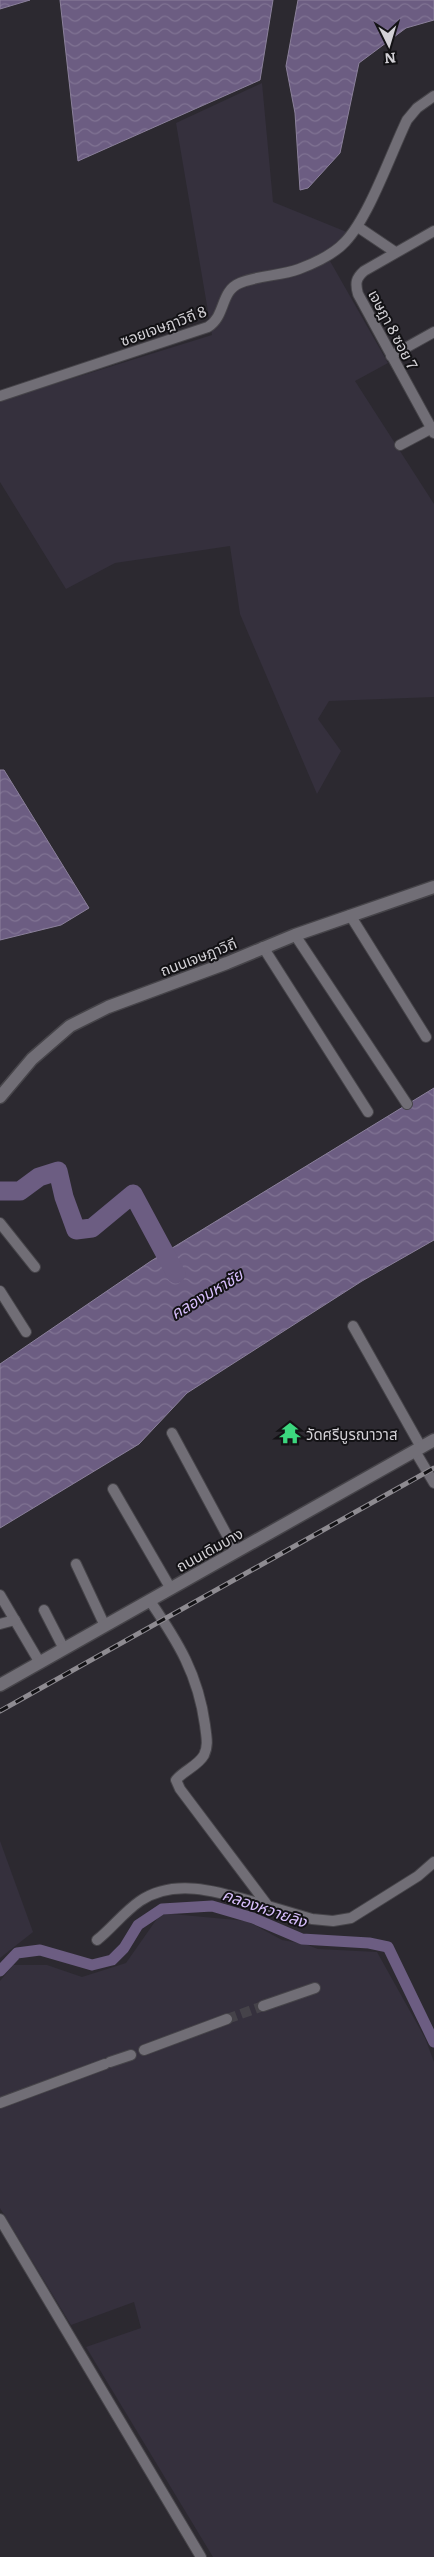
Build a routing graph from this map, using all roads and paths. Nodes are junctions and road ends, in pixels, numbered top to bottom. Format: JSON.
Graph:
{"nodes":[{"id":1,"x":434,"y":96,"type":"edge"},
{"id":2,"x":358,"y":227,"type":"junction"},
{"id":3,"x":434,"y":231,"type":"edge"},
{"id":4,"x":395,"y":252,"type":"junction"},
{"id":5,"x":434,"y":332,"type":"edge"},
{"id":6,"x":391,"y":356,"type":"junction"},
{"id":7,"x":0,"y":396,"type":"edge"},
{"id":8,"x":433,"y":430,"type":"edge"},
{"id":9,"x":400,"y":445,"type":"dead end"},
{"id":10,"x":434,"y":887,"type":"edge"},
{"id":11,"x":350,"y":915,"type":"junction"},
{"id":12,"x":295,"y":935,"type":"junction"},
{"id":13,"x":263,"y":947,"type":"junction"},
{"id":14,"x":426,"y":1037,"type":"dead end"},
{"id":15,"x":0,"y":1097,"type":"edge"},
{"id":16,"x":407,"y":1104,"type":"dead end"},
{"id":17,"x":368,"y":1112,"type":"dead end"},
{"id":18,"x":0,"y":1222,"type":"edge"},
{"id":19,"x":35,"y":1267,"type":"dead end"},
{"id":20,"x":0,"y":1291,"type":"edge"},
{"id":21,"x":353,"y":1326,"type":"dead end"},
{"id":22,"x":26,"y":1332,"type":"dead end"},
{"id":23,"x":172,"y":1433,"type":"dead end"},
{"id":24,"x":434,"y":1440,"type":"edge"},
{"id":25,"x":418,"y":1449,"type":"junction"},
{"id":26,"x":434,"y":1483,"type":"edge"},
{"id":27,"x":113,"y":1489,"type":"dead end"},
{"id":28,"x":236,"y":1552,"type":"junction"},
{"id":29,"x":76,"y":1564,"type":"dead end"},
{"id":30,"x":171,"y":1589,"type":"junction"},
{"id":31,"x":0,"y":1595,"type":"edge"},
{"id":32,"x":150,"y":1601,"type":"junction"},
{"id":33,"x":44,"y":1610,"type":"dead end"},
{"id":34,"x":15,"y":1620,"type":"junction"},
{"id":35,"x":0,"y":1624,"type":"edge"},
{"id":36,"x":105,"y":1626,"type":"junction"},
{"id":37,"x":64,"y":1650,"type":"junction"},
{"id":38,"x":40,"y":1663,"type":"junction"},
{"id":39,"x":0,"y":1686,"type":"edge"},
{"id":40,"x":434,"y":1862,"type":"edge"},
{"id":41,"x":268,"y":1906,"type":"junction"},
{"id":42,"x":97,"y":1940,"type":"dead end"},
{"id":43,"x":315,"y":1988,"type":"dead end"},
{"id":44,"x":263,"y":2006,"type":"tunnel mouth"},
{"id":45,"x":227,"y":2019,"type":"tunnel mouth"},
{"id":46,"x":144,"y":2050,"type":"dead end"},
{"id":47,"x":131,"y":2055,"type":"dead end"},
{"id":48,"x":0,"y":2103,"type":"edge"},
{"id":49,"x":0,"y":2219,"type":"edge"},
{"id":50,"x":202,"y":2557,"type":"edge"}],
"edges":[{"from":1,"to":2,"type":"street","name":"ซอยเจษฎาวิถี 8"},
{"from":2,"to":4,"type":"street"},
{"from":2,"to":7,"type":"street","name":"ซอยเจษฎาวิถี 8"},
{"from":3,"to":4,"type":"street","name":"เจษฎา 8 ซอย 7"},
{"from":4,"to":6,"type":"street","name":"เจษฎา 8 ซอย 7"},
{"from":5,"to":6,"type":"street"},
{"from":6,"to":8,"type":"street","name":"เจษฎา 8 ซอย 7"},
{"from":8,"to":9,"type":"street"},
{"from":10,"to":11,"type":"street","name":"ถนนเจษฎาวิถี"},
{"from":11,"to":12,"type":"street","name":"ถนนเจษฎาวิถี"},
{"from":11,"to":14,"type":"street"},
{"from":12,"to":13,"type":"street","name":"ถนนเจษฎาวิถี"},
{"from":12,"to":16,"type":"street"},
{"from":13,"to":15,"type":"street","name":"ถนนเจษฎาวิถี"},
{"from":13,"to":17,"type":"street"},
{"from":18,"to":19,"type":"street"},
{"from":20,"to":22,"type":"street"},
{"from":21,"to":25,"type":"street"},
{"from":23,"to":28,"type":"street"},
{"from":24,"to":25,"type":"street","name":"ถนนเดิมบาง"},
{"from":25,"to":26,"type":"street"},
{"from":25,"to":28,"type":"street","name":"ถนนเดิมบาง"},
{"from":27,"to":30,"type":"street"},
{"from":28,"to":30,"type":"street","name":"ถนนเดิมบาง"},
{"from":29,"to":36,"type":"street"},
{"from":30,"to":32,"type":"street","name":"ถนนเดิมบาง"},
{"from":31,"to":34,"type":"street"},
{"from":32,"to":36,"type":"street","name":"ถนนเดิมบาง"},
{"from":32,"to":41,"type":"street"},
{"from":33,"to":37,"type":"street"},
{"from":34,"to":35,"type":"street"},
{"from":34,"to":38,"type":"street"},
{"from":36,"to":37,"type":"street","name":"ถนนเดิมบาง"},
{"from":37,"to":38,"type":"street","name":"ถนนเดิมบาง"},
{"from":38,"to":39,"type":"street","name":"ถนนเดิมบาง"},
{"from":40,"to":41,"type":"street"},
{"from":41,"to":42,"type":"street"},
{"from":43,"to":44,"type":"street"},
{"from":45,"to":46,"type":"street"},
{"from":47,"to":48,"type":"street"},
{"from":49,"to":50,"type":"street"}]}
